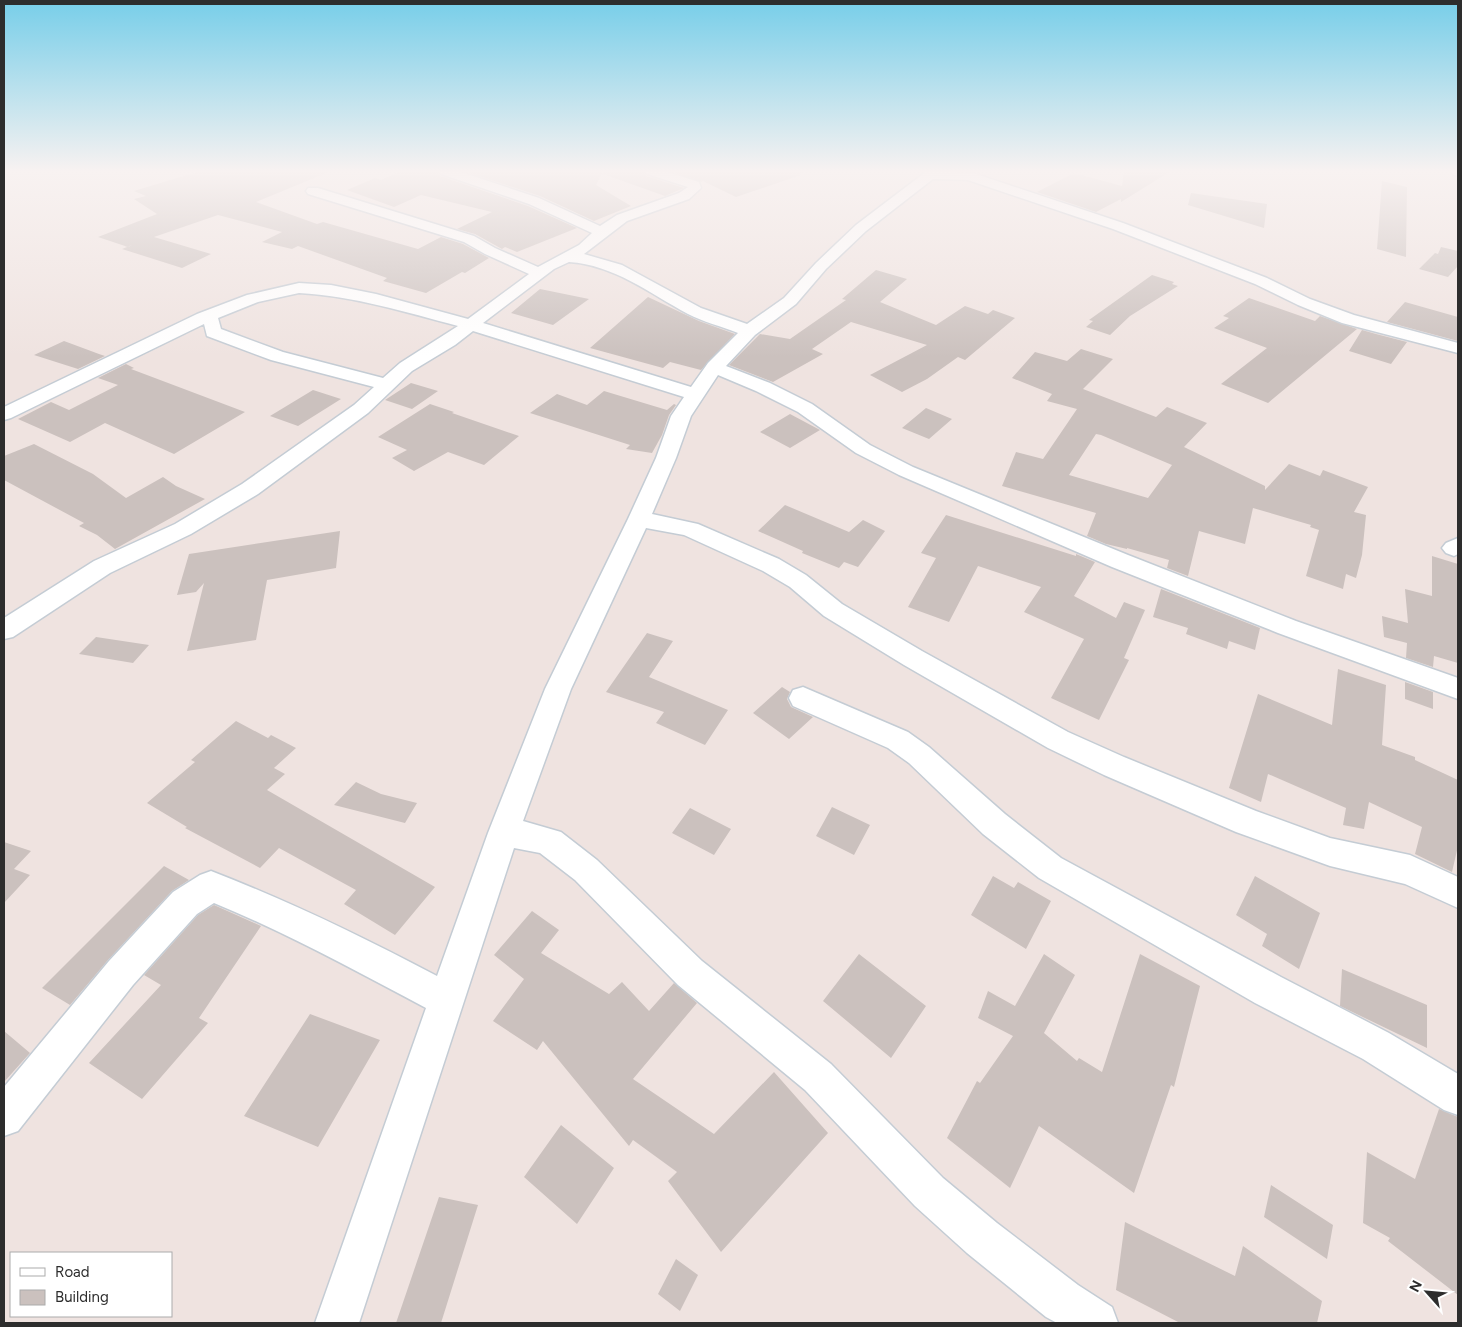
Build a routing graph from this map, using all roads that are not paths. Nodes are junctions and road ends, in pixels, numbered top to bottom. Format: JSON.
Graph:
{"nodes":[{"id":1,"x":446,"y":233,"type":"edge"},
{"id":2,"x":600,"y":233,"type":"edge"},
{"id":3,"x":856,"y":233,"type":"edge"},
{"id":4,"x":1133,"y":233,"type":"edge"},
{"id":5,"x":588,"y":253,"type":"junction"},
{"id":6,"x":539,"y":273,"type":"junction"},
{"id":7,"x":212,"y":321,"type":"dead end"},
{"id":8,"x":472,"y":325,"type":"junction"},
{"id":9,"x":757,"y":325,"type":"junction"},
{"id":10,"x":1458,"y":348,"type":"edge"},
{"id":11,"x":714,"y":367,"type":"junction"},
{"id":12,"x":387,"y":384,"type":"junction"},
{"id":13,"x":694,"y":394,"type":"junction"},
{"id":14,"x":4,"y":414,"type":"edge"},
{"id":15,"x":639,"y":519,"type":"junction"},
{"id":16,"x":14,"y":612,"type":"edge"},
{"id":17,"x":4,"y":630,"type":"edge"},
{"id":18,"x":1458,"y":689,"type":"edge"},
{"id":19,"x":803,"y":698,"type":"dead end"},
{"id":20,"x":503,"y":833,"type":"junction"},
{"id":21,"x":1458,"y":893,"type":"edge"},
{"id":22,"x":446,"y":1000,"type":"junction"},
{"id":23,"x":1458,"y":1096,"type":"edge"},
{"id":24,"x":4,"y":1117,"type":"edge"},
{"id":25,"x":337,"y":1323,"type":"edge"},
{"id":26,"x":1096,"y":1323,"type":"edge"}],
"edges":[{"from":1,"to":6,"type":"street"},
{"from":2,"to":5,"type":"street"},
{"from":3,"to":9,"type":"street"},
{"from":4,"to":10,"type":"street"},
{"from":5,"to":6,"type":"street"},
{"from":5,"to":9,"type":"street"},
{"from":6,"to":8,"type":"street"},
{"from":7,"to":12,"type":"street"},
{"from":8,"to":12,"type":"street"},
{"from":8,"to":13,"type":"street"},
{"from":8,"to":14,"type":"street"},
{"from":9,"to":11,"type":"street"},
{"from":11,"to":13,"type":"street"},
{"from":11,"to":18,"type":"street"},
{"from":12,"to":16,"type":"street"},
{"from":13,"to":15,"type":"street"},
{"from":15,"to":20,"type":"street"},
{"from":15,"to":21,"type":"street"},
{"from":16,"to":17,"type":"street"},
{"from":19,"to":23,"type":"street"},
{"from":20,"to":22,"type":"street"},
{"from":20,"to":26,"type":"street"},
{"from":22,"to":24,"type":"street"},
{"from":22,"to":25,"type":"street"}]}
